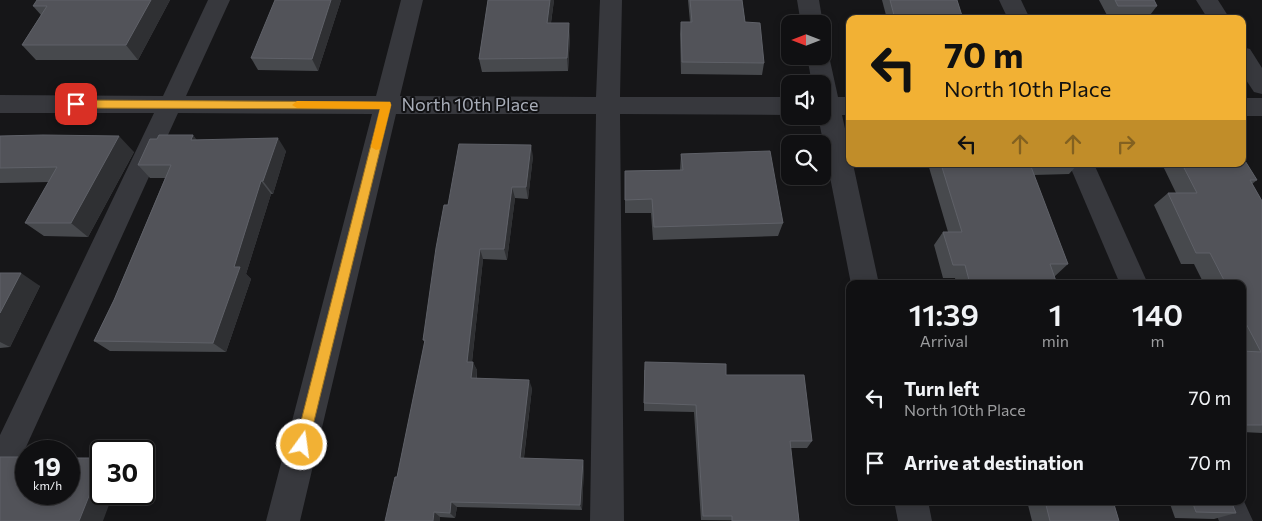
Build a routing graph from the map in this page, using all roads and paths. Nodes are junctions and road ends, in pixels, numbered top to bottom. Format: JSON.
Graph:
{"nodes":[{"id":1,"x":219,"y":0,"type":"edge"},
{"id":2,"x":412,"y":0,"type":"edge"},
{"id":3,"x":611,"y":0,"type":"edge"},
{"id":4,"x":808,"y":0,"type":"edge"},
{"id":5,"x":1010,"y":0,"type":"edge"},
{"id":6,"x":1207,"y":0,"type":"edge"},
{"id":7,"x":810,"y":15,"type":"edge"},
{"id":8,"x":1017,"y":15,"type":"edge"},
{"id":9,"x":1216,"y":15,"type":"edge"},
{"id":10,"x":1246,"y":62,"type":"edge"},
{"id":11,"x":821,"y":65,"type":"edge"},
{"id":12,"x":1262,"y":86,"type":"edge"},
{"id":13,"x":0,"y":104,"type":"edge"},
{"id":14,"x":171,"y":104,"type":"junction"},
{"id":15,"x":386,"y":105,"type":"junction"},
{"id":16,"x":608,"y":106,"type":"junction"},
{"id":17,"x":781,"y":106,"type":"edge"},
{"id":18,"x":833,"y":106,"type":"edge"},
{"id":19,"x":1246,"y":107,"type":"edge"},
{"id":20,"x":1262,"y":107,"type":"edge"},
{"id":21,"x":1083,"y":167,"type":"edge"},
{"id":22,"x":864,"y":280,"type":"edge"},
{"id":23,"x":1132,"y":280,"type":"edge"},
{"id":24,"x":0,"y":469,"type":"edge"},
{"id":25,"x":912,"y":505,"type":"edge"},
{"id":26,"x":1230,"y":505,"type":"edge"},
{"id":27,"x":283,"y":521,"type":"edge"},
{"id":28,"x":607,"y":521,"type":"edge"},
{"id":29,"x":915,"y":521,"type":"edge"},
{"id":30,"x":1236,"y":521,"type":"edge"}],
"edges":[{"from":1,"to":14,"type":"street"},
{"from":2,"to":15,"type":"street"},
{"from":3,"to":16,"type":"street"},
{"from":4,"to":7,"type":"street"},
{"from":5,"to":8,"type":"street"},
{"from":6,"to":9,"type":"street"},
{"from":10,"to":12,"type":"street"},
{"from":11,"to":18,"type":"street"},
{"from":13,"to":14,"type":"street","name":"North 10th Place"},
{"from":14,"to":15,"type":"street","name":"North 10th Place"},
{"from":14,"to":24,"type":"street"},
{"from":15,"to":16,"type":"street","name":"North 10th Place"},
{"from":15,"to":27,"type":"street"},
{"from":16,"to":17,"type":"street","name":"North 10th Place"},
{"from":16,"to":28,"type":"street"},
{"from":18,"to":22,"type":"street"},
{"from":19,"to":20,"type":"street"},
{"from":21,"to":23,"type":"street"},
{"from":25,"to":29,"type":"street"},
{"from":26,"to":30,"type":"street"}]}
